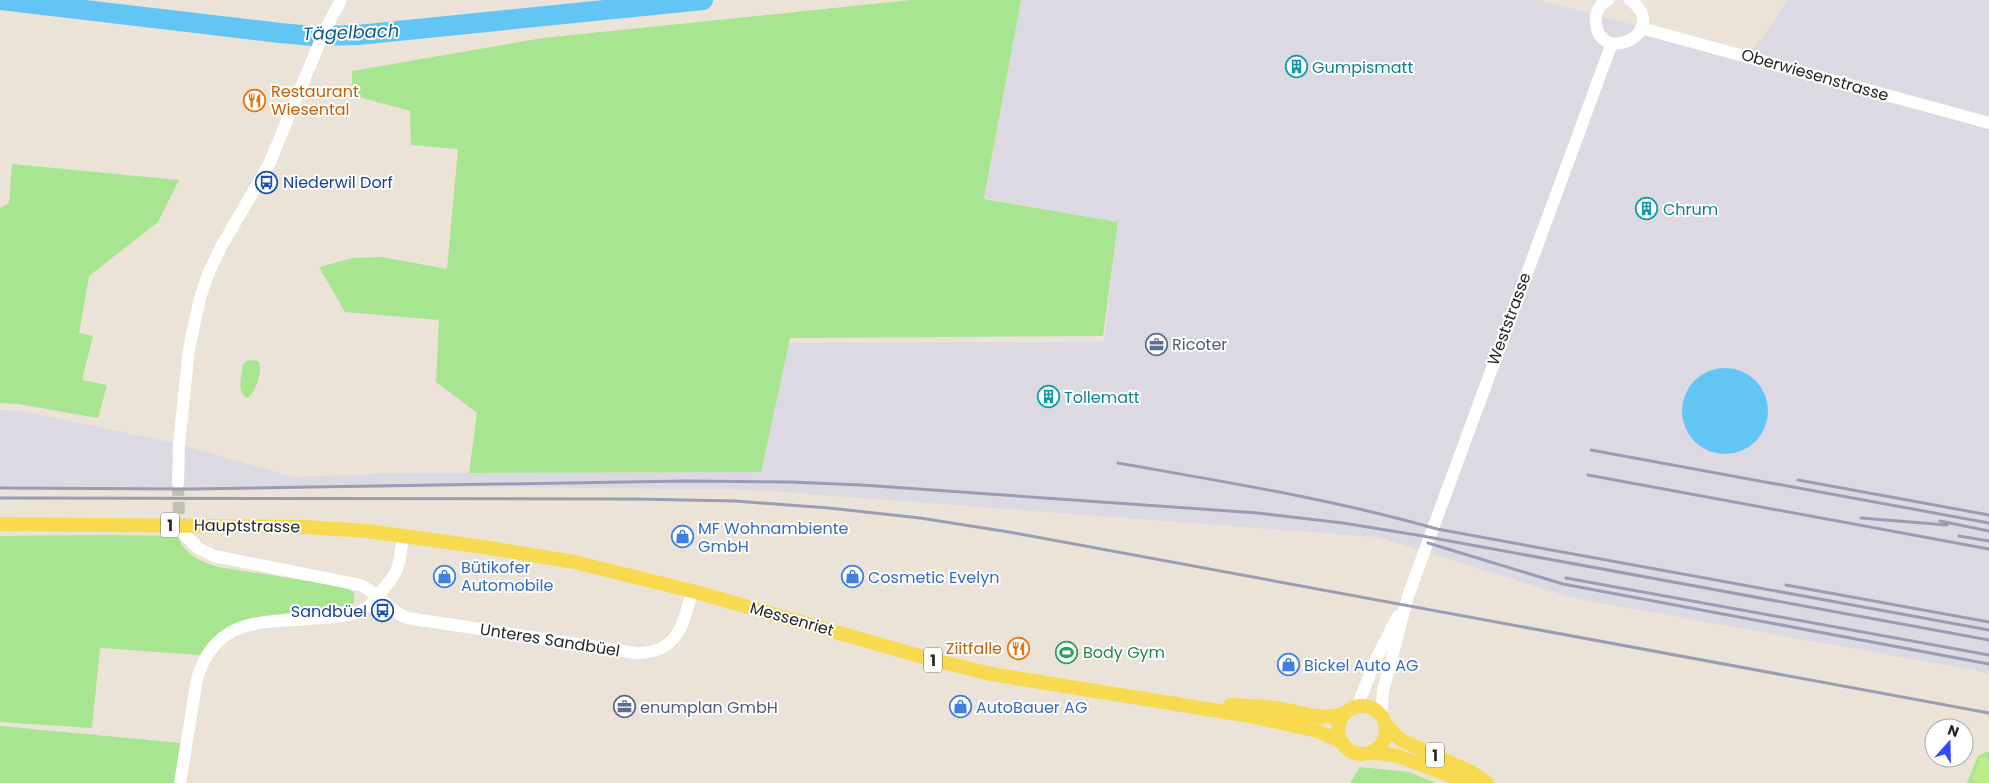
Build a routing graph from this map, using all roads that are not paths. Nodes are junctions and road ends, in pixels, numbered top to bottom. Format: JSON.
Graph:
{"nodes":[{"id":1,"x":341,"y":0,"type":"edge"},
{"id":2,"x":1608,"y":0,"type":"edge"},
{"id":3,"x":1634,"y":1,"type":"edge"},
{"id":4,"x":1641,"y":28,"type":"junction"},
{"id":5,"x":1612,"y":43,"type":"junction"},
{"id":6,"x":1989,"y":123,"type":"edge"},
{"id":7,"x":178,"y":484,"type":"tunnel mouth"},
{"id":8,"x":0,"y":524,"type":"edge"},
{"id":9,"x":185,"y":535,"type":"tunnel mouth"},
{"id":10,"x":403,"y":536,"type":"junction"},
{"id":11,"x":692,"y":591,"type":"junction"},
{"id":12,"x":379,"y":596,"type":"junction"},
{"id":13,"x":1408,"y":596,"type":"junction"},
{"id":14,"x":1357,"y":706,"type":"junction"},
{"id":15,"x":1244,"y":710,"type":"junction"},
{"id":16,"x":1344,"y":714,"type":"junction"},
{"id":17,"x":1383,"y":720,"type":"junction"},
{"id":18,"x":1343,"y":743,"type":"junction"},
{"id":19,"x":1371,"y":752,"type":"junction"},
{"id":20,"x":181,"y":781,"type":"edge"},
{"id":21,"x":1470,"y":783,"type":"edge"},
{"id":22,"x":1487,"y":783,"type":"edge"}],
"edges":[{"from":1,"to":7,"type":"street"},
{"from":2,"to":5,"type":"street"},
{"from":3,"to":4,"type":"street"},
{"from":4,"to":5,"type":"street"},
{"from":4,"to":6,"type":"street","name":"Oberwiesenstrasse"},
{"from":5,"to":13,"type":"street","name":"Weststrasse"},
{"from":8,"to":10,"type":"main road","name":"Hauptstrasse","number":"1"},
{"from":9,"to":12,"type":"street","name":"Unteres Sandbüel"},
{"from":10,"to":11,"type":"main road","name":"Messenriet","number":"1"},
{"from":10,"to":12,"type":"street"},
{"from":11,"to":12,"type":"street","name":"Unteres Sandbüel"},
{"from":11,"to":15,"type":"main road","name":"Messenriet","number":"1"},
{"from":12,"to":20,"type":"street"},
{"from":13,"to":14,"type":"street","name":"Weststrasse"},
{"from":13,"to":17,"type":"street","name":"Weststrasse"},
{"from":14,"to":16,"type":"main road","name":"Messenriet"},
{"from":14,"to":17,"type":"main road"},
{"from":15,"to":16,"type":"main road","name":"Messenriet","number":"1"},
{"from":15,"to":18,"type":"main road","name":"Messenriet","number":"1"},
{"from":16,"to":18,"type":"main road"},
{"from":17,"to":19,"type":"main road"},
{"from":17,"to":22,"type":"main road","number":"1"},
{"from":18,"to":19,"type":"main road","name":"Messenriet"},
{"from":19,"to":21,"type":"main road","number":"1"}]}
